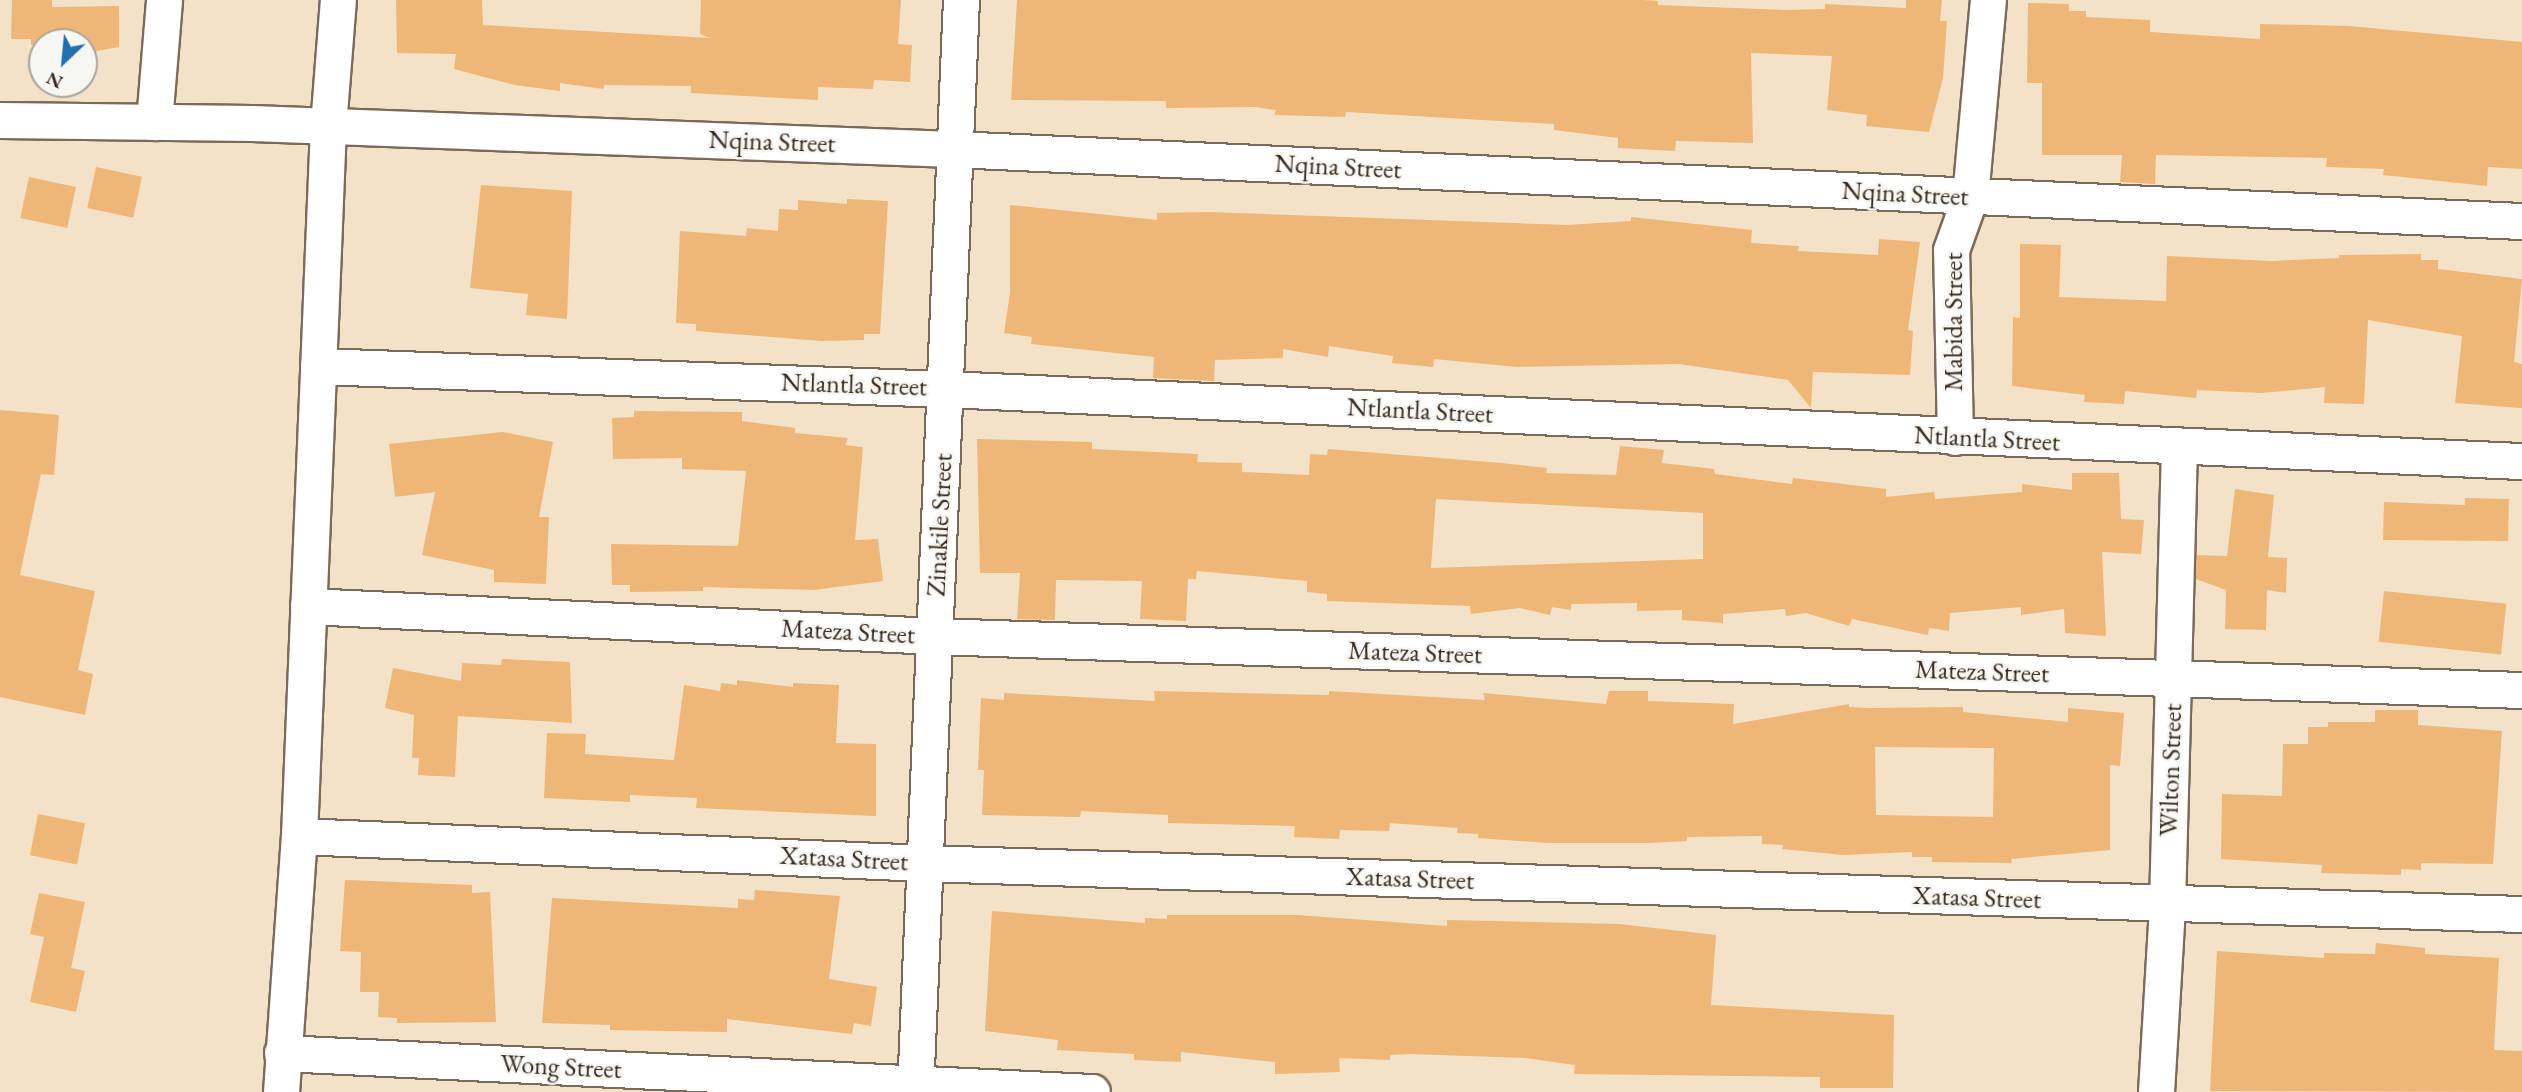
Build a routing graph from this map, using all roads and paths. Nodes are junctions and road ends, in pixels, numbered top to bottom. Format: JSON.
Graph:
{"nodes":[{"id":1,"x":164,"y":0,"type":"edge"},
{"id":2,"x":338,"y":0,"type":"edge"},
{"id":3,"x":961,"y":0,"type":"edge"},
{"id":4,"x":1988,"y":0,"type":"edge"},
{"id":5,"x":0,"y":120,"type":"edge"},
{"id":6,"x":155,"y":122,"type":"junction"},
{"id":7,"x":328,"y":126,"type":"junction"},
{"id":8,"x":953,"y":149,"type":"junction"},
{"id":9,"x":1970,"y":197,"type":"junction"},
{"id":10,"x":2522,"y":220,"type":"edge"},
{"id":11,"x":318,"y":366,"type":"junction"},
{"id":12,"x":946,"y":389,"type":"junction"},
{"id":13,"x":1955,"y":437,"type":"junction"},
{"id":14,"x":2179,"y":449,"type":"junction"},
{"id":15,"x":2522,"y":461,"type":"edge"},
{"id":16,"x":308,"y":606,"type":"junction"},
{"id":17,"x":935,"y":636,"type":"junction"},
{"id":18,"x":2173,"y":679,"type":"junction"},
{"id":19,"x":2522,"y":690,"type":"edge"},
{"id":20,"x":299,"y":836,"type":"junction"},
{"id":21,"x":924,"y":863,"type":"junction"},
{"id":22,"x":2167,"y":905,"type":"junction"},
{"id":23,"x":2522,"y":914,"type":"edge"},
{"id":24,"x":282,"y":1052,"type":"junction"},
{"id":25,"x":915,"y":1088,"type":"edge"},
{"id":26,"x":281,"y":1092,"type":"edge"},
{"id":27,"x":1092,"y":1092,"type":"edge"},
{"id":28,"x":2156,"y":1092,"type":"edge"}],
"edges":[{"from":1,"to":6,"type":"street"},
{"from":2,"to":7,"type":"street"},
{"from":3,"to":8,"type":"street","name":"Zinakile Street"},
{"from":4,"to":9,"type":"street","name":"Mabida Street"},
{"from":5,"to":6,"type":"street","name":"Nqina Street"},
{"from":6,"to":7,"type":"street","name":"Nqina Street"},
{"from":7,"to":8,"type":"street","name":"Nqina Street"},
{"from":7,"to":11,"type":"street"},
{"from":8,"to":9,"type":"street","name":"Nqina Street"},
{"from":8,"to":12,"type":"street","name":"Zinakile Street"},
{"from":9,"to":10,"type":"street","name":"Nqina Street"},
{"from":9,"to":13,"type":"street","name":"Mabida Street"},
{"from":11,"to":12,"type":"street","name":"Ntlantla Street"},
{"from":11,"to":16,"type":"street"},
{"from":12,"to":13,"type":"street","name":"Ntlantla Street"},
{"from":12,"to":17,"type":"street","name":"Zinakile Street"},
{"from":13,"to":14,"type":"street","name":"Ntlantla Street"},
{"from":14,"to":15,"type":"street","name":"Ntlantla Street"},
{"from":14,"to":18,"type":"street","name":"Wilton Street"},
{"from":16,"to":17,"type":"street","name":"Mateza Street"},
{"from":16,"to":20,"type":"street"},
{"from":17,"to":18,"type":"street","name":"Mateza Street"},
{"from":17,"to":21,"type":"street","name":"Zinakile Street"},
{"from":18,"to":19,"type":"street","name":"Mateza Street"},
{"from":18,"to":22,"type":"street","name":"Wilton Street"},
{"from":20,"to":21,"type":"street","name":"Xatasa Street"},
{"from":20,"to":24,"type":"street"},
{"from":21,"to":22,"type":"street","name":"Xatasa Street"},
{"from":21,"to":25,"type":"street","name":"Zinakile Street"},
{"from":22,"to":23,"type":"street","name":"Xatasa Street"},
{"from":22,"to":28,"type":"street","name":"Wilton Street"},
{"from":24,"to":25,"type":"street","name":"Wong Street"},
{"from":24,"to":26,"type":"street"},
{"from":25,"to":27,"type":"street","name":"Wong Street"}]}
